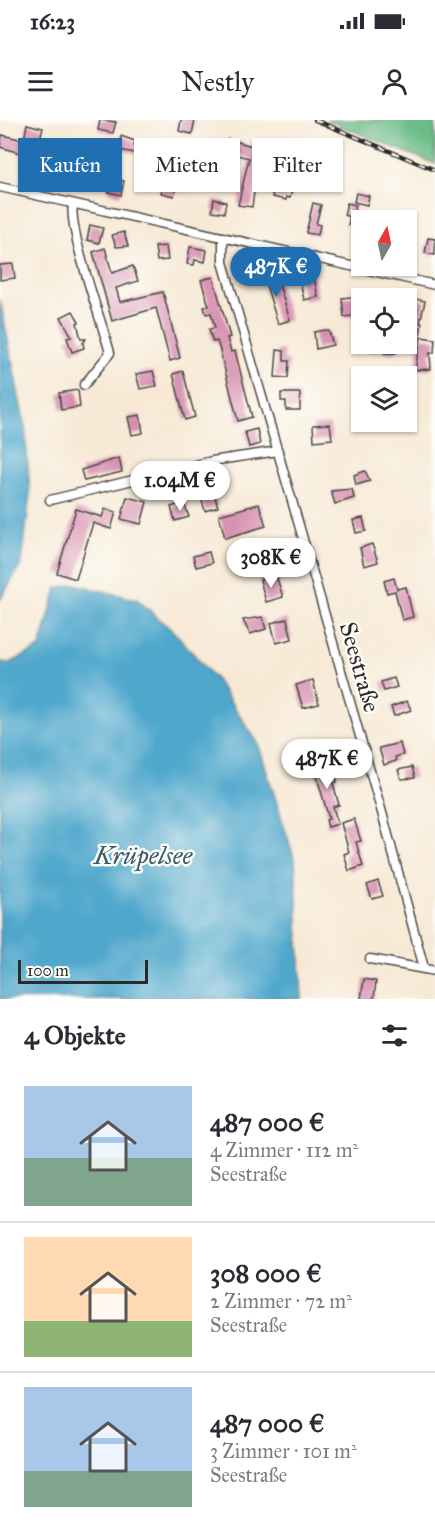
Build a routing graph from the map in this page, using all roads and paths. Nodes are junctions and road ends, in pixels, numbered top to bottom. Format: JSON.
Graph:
{"nodes":[{"id":1,"x":0,"y":188,"type":"edge"},
{"id":2,"x":73,"y":204,"type":"junction"},
{"id":3,"x":223,"y":237,"type":"junction"},
{"id":4,"x":435,"y":285,"type":"edge"},
{"id":5,"x":84,"y":385,"type":"dead end"},
{"id":6,"x":278,"y":451,"type":"junction"},
{"id":7,"x":50,"y":500,"type":"dead end"},
{"id":8,"x":370,"y":959,"type":"dead end"},
{"id":9,"x":424,"y":968,"type":"junction"},
{"id":10,"x":435,"y":971,"type":"edge"}],
"edges":[{"from":1,"to":2,"type":"street"},
{"from":2,"to":3,"type":"street"},
{"from":2,"to":5,"type":"street"},
{"from":3,"to":4,"type":"street"},
{"from":3,"to":6,"type":"street","name":"Seestraße"},
{"from":6,"to":7,"type":"street"},
{"from":6,"to":9,"type":"street","name":"Seestraße"},
{"from":8,"to":9,"type":"street"},
{"from":9,"to":10,"type":"street"}]}
